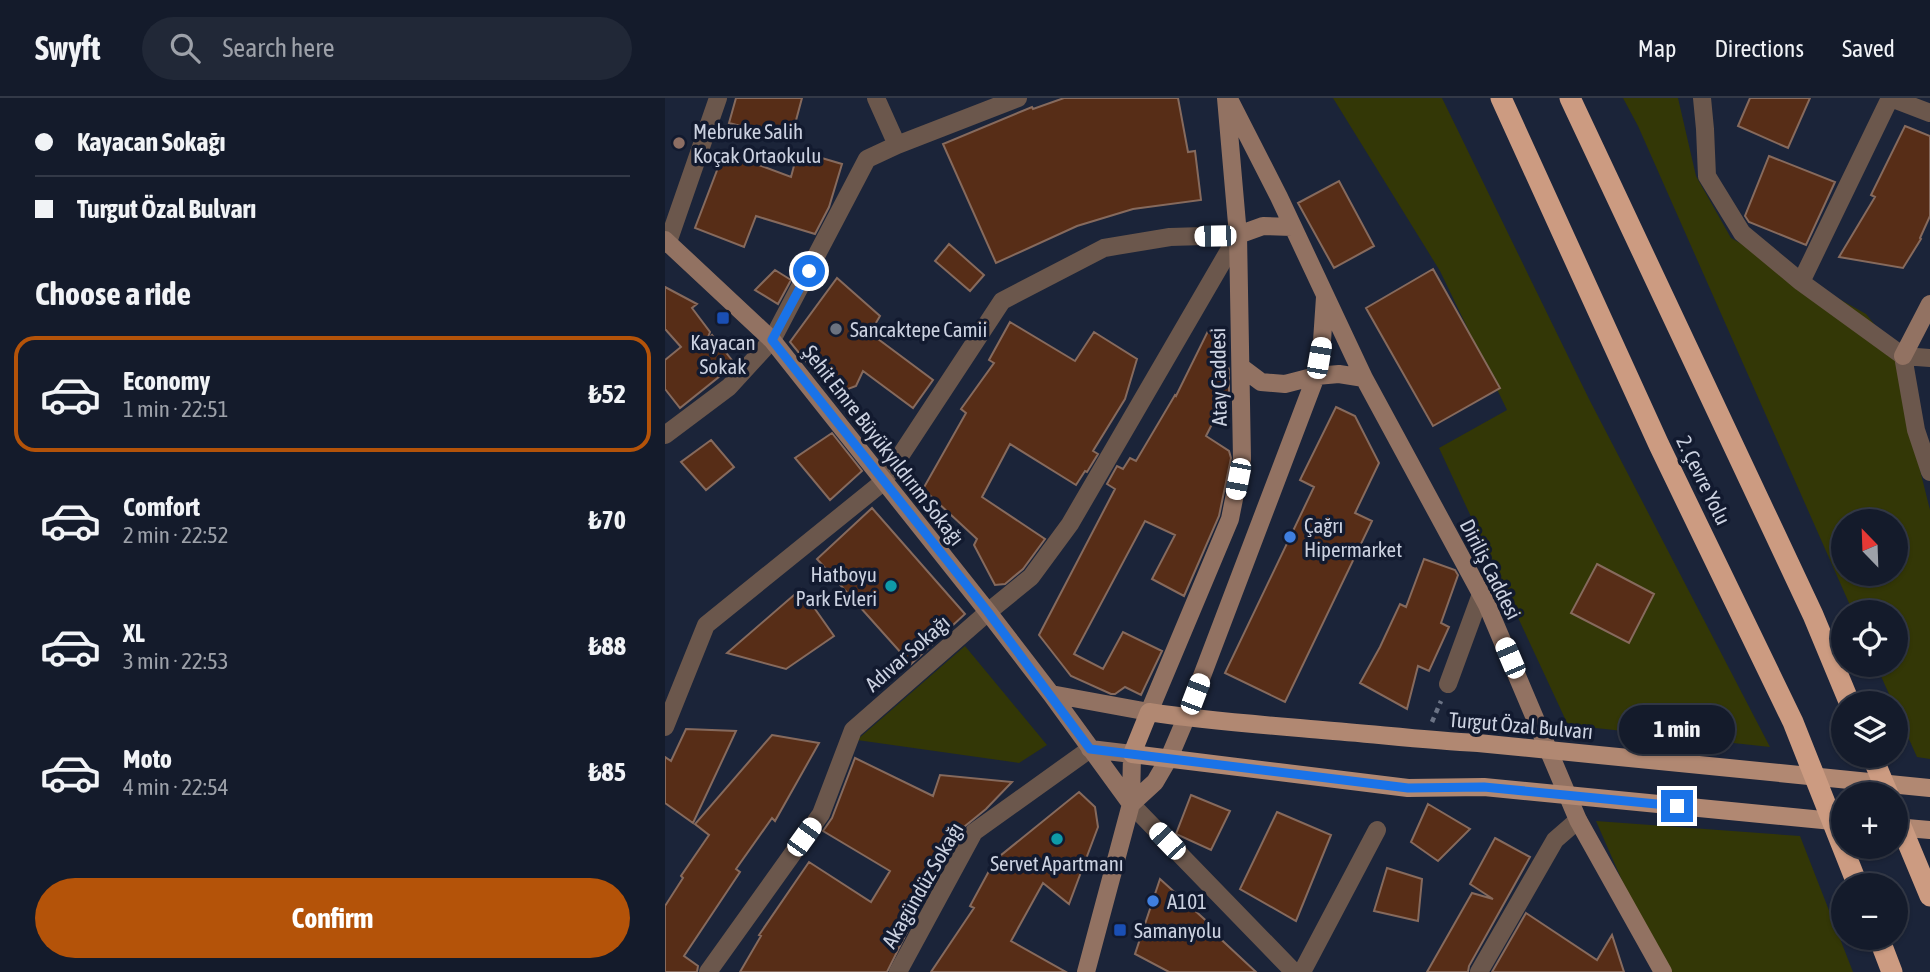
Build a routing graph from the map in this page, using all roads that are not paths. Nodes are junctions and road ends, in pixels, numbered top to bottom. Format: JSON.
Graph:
{"nodes":[{"id":1,"x":718,"y":98,"type":"edge"},
{"id":2,"x":876,"y":98,"type":"edge"},
{"id":3,"x":1018,"y":98,"type":"edge"},
{"id":4,"x":1227,"y":98,"type":"edge"},
{"id":5,"x":1501,"y":98,"type":"edge"},
{"id":6,"x":1570,"y":98,"type":"edge"},
{"id":7,"x":1702,"y":98,"type":"edge"},
{"id":8,"x":1891,"y":98,"type":"edge"},
{"id":9,"x":1930,"y":113,"type":"edge"},
{"id":10,"x":897,"y":145,"type":"junction"},
{"id":11,"x":1292,"y":227,"type":"junction"},
{"id":12,"x":1238,"y":235,"type":"junction"},
{"id":13,"x":666,"y":242,"type":"edge"},
{"id":14,"x":1801,"y":282,"type":"junction"},
{"id":15,"x":1325,"y":297,"type":"junction"},
{"id":16,"x":1930,"y":304,"type":"edge"},
{"id":17,"x":772,"y":340,"type":"junction"},
{"id":18,"x":1903,"y":356,"type":"junction"},
{"id":19,"x":1930,"y":358,"type":"edge"},
{"id":20,"x":1241,"y":366,"type":"junction"},
{"id":21,"x":1316,"y":376,"type":"junction"},
{"id":22,"x":1364,"y":378,"type":"junction"},
{"id":23,"x":665,"y":435,"type":"edge"},
{"id":24,"x":1930,"y":471,"type":"edge"},
{"id":25,"x":883,"y":482,"type":"junction"},
{"id":26,"x":1481,"y":594,"type":"junction"},
{"id":27,"x":988,"y":612,"type":"junction"},
{"id":28,"x":1448,"y":684,"type":"road end"},
{"id":29,"x":1845,"y":691,"type":"edge"},
{"id":30,"x":1051,"y":694,"type":"junction"},
{"id":31,"x":1149,"y":712,"type":"junction"},
{"id":32,"x":1186,"y":718,"type":"junction"},
{"id":33,"x":665,"y":727,"type":"edge"},
{"id":34,"x":1090,"y":749,"type":"junction"},
{"id":35,"x":1132,"y":754,"type":"junction"},
{"id":36,"x":1169,"y":758,"type":"junction"},
{"id":37,"x":1930,"y":788,"type":"edge"},
{"id":38,"x":1131,"y":804,"type":"junction"},
{"id":39,"x":1578,"y":820,"type":"junction"},
{"id":40,"x":1831,"y":821,"type":"edge"},
{"id":41,"x":1908,"y":828,"type":"edge"},
{"id":42,"x":1377,"y":830,"type":"dead end"},
{"id":43,"x":1930,"y":830,"type":"edge"},
{"id":44,"x":1908,"y":843,"type":"edge"},
{"id":45,"x":1853,"y":873,"type":"edge"},
{"id":46,"x":1930,"y":896,"type":"edge"},
{"id":47,"x":1884,"y":950,"type":"edge"},
{"id":48,"x":708,"y":972,"type":"edge"},
{"id":49,"x":898,"y":972,"type":"edge"},
{"id":50,"x":1086,"y":972,"type":"edge"},
{"id":51,"x":1294,"y":972,"type":"edge"},
{"id":52,"x":1302,"y":972,"type":"edge"},
{"id":53,"x":1479,"y":972,"type":"edge"},
{"id":54,"x":1663,"y":972,"type":"edge"},
{"id":55,"x":1892,"y":972,"type":"edge"}],
"edges":[{"from":1,"to":13,"type":"street"},
{"from":2,"to":10,"type":"street"},
{"from":3,"to":10,"type":"street"},
{"from":4,"to":11,"type":"main road"},
{"from":4,"to":12,"type":"main road","name":"Atay Caddesi"},
{"from":5,"to":45,"type":"highway","name":"2. Çevre Yolu"},
{"from":6,"to":29,"type":"highway","name":"2. Çevre Yolu"},
{"from":7,"to":14,"type":"street"},
{"from":8,"to":9,"type":"street"},
{"from":8,"to":14,"type":"street"},
{"from":10,"to":17,"type":"street"},
{"from":11,"to":12,"type":"main road"},
{"from":11,"to":15,"type":"main road"},
{"from":12,"to":20,"type":"main road","name":"Atay Caddesi"},
{"from":12,"to":25,"type":"street"},
{"from":12,"to":27,"type":"street","name":"Adıvar Sokağı"},
{"from":13,"to":17,"type":"main road","name":"Şehit Emre Büyükyıldırım Sokağı"},
{"from":14,"to":18,"type":"street"},
{"from":15,"to":21,"type":"main road"},
{"from":15,"to":22,"type":"main road","name":"Diriliş Caddesi"},
{"from":16,"to":18,"type":"main road"},
{"from":17,"to":23,"type":"street"},
{"from":17,"to":25,"type":"main road","name":"Şehit Emre Büyükyıldırım Sokağı"},
{"from":18,"to":19,"type":"street"},
{"from":18,"to":24,"type":"street"},
{"from":20,"to":21,"type":"main road"},
{"from":20,"to":31,"type":"main road","name":"Atay Caddesi"},
{"from":21,"to":22,"type":"main road"},
{"from":21,"to":32,"type":"main road"},
{"from":22,"to":26,"type":"main road","name":"Diriliş Caddesi"},
{"from":25,"to":27,"type":"main road","name":"Şehit Emre Büyükyıldırım Sokağı"},
{"from":25,"to":33,"type":"street"},
{"from":26,"to":28,"type":"street"},
{"from":26,"to":39,"type":"main road","name":"Diriliş Caddesi"},
{"from":27,"to":30,"type":"main road","name":"Şehit Emre Büyükyıldırım Sokağı"},
{"from":27,"to":48,"type":"street","name":"Adıvar Sokağı"},
{"from":30,"to":31,"type":"main road"},
{"from":30,"to":34,"type":"main road","name":"Şehit Emre Büyükyıldırım Sokağı"},
{"from":31,"to":32,"type":"main road","name":"Turgut Özal Bulvarı"},
{"from":31,"to":35,"type":"main road","name":"Atay Caddesi"},
{"from":32,"to":36,"type":"main road"},
{"from":32,"to":37,"type":"main road","name":"Turgut Özal Bulvarı"},
{"from":34,"to":35,"type":"main road"},
{"from":34,"to":38,"type":"main road","name":"Şehit Emre Büyükyıldırım Sokağı"},
{"from":34,"to":49,"type":"street","name":"Akagündüz Sokağı"},
{"from":35,"to":36,"type":"main road"},
{"from":35,"to":38,"type":"main road","name":"Atay Caddesi"},
{"from":36,"to":38,"type":"main road"},
{"from":36,"to":40,"type":"main road"},
{"from":38,"to":50,"type":"main road","name":"Atay Caddesi"},
{"from":38,"to":51,"type":"street"},
{"from":39,"to":53,"type":"street"},
{"from":39,"to":54,"type":"main road","name":"Diriliş Caddesi"},
{"from":41,"to":43,"type":"main road"},
{"from":42,"to":52,"type":"street"},
{"from":44,"to":46,"type":"highway"},
{"from":47,"to":55,"type":"highway"}]}
